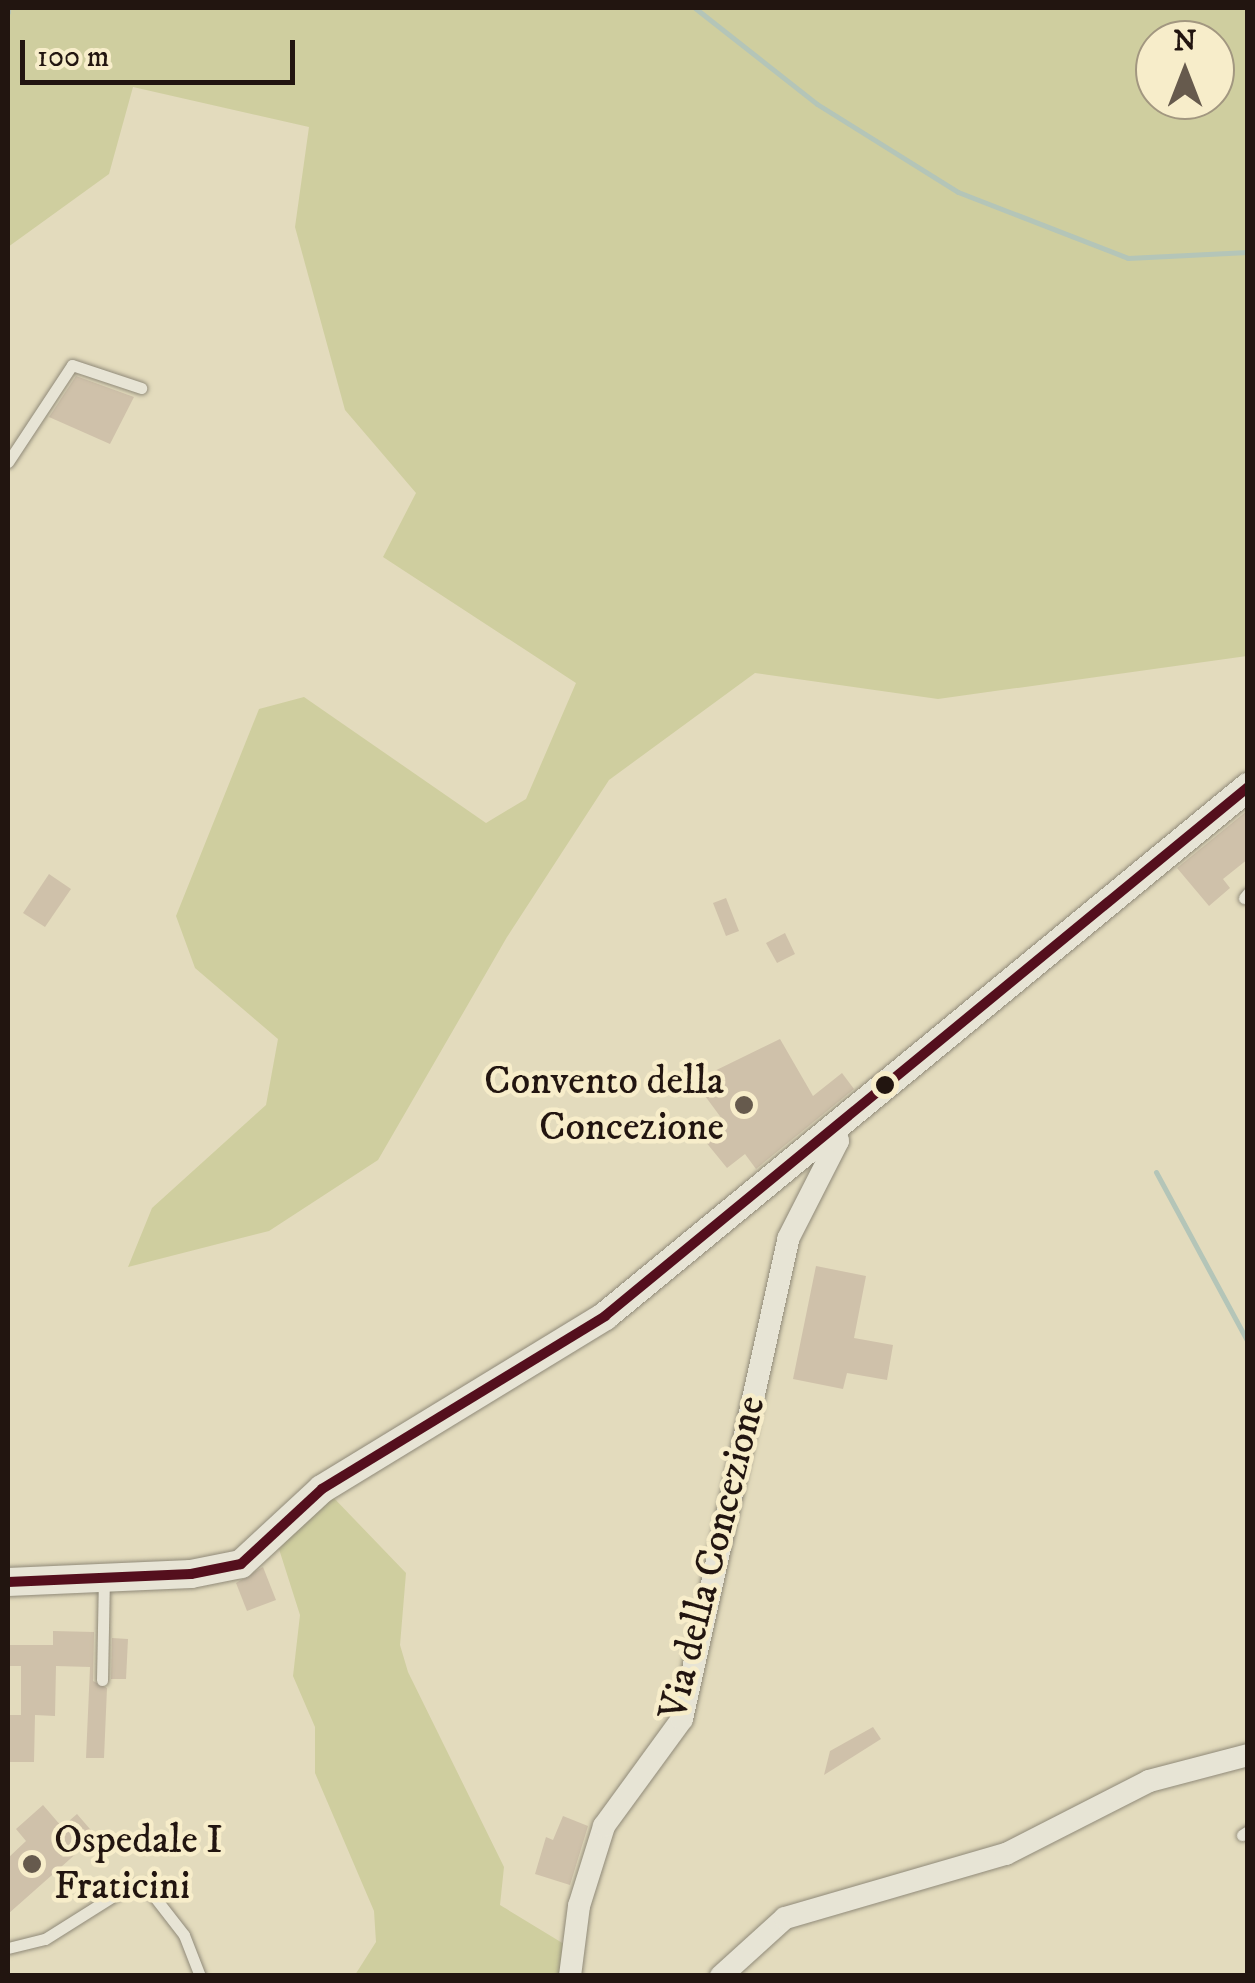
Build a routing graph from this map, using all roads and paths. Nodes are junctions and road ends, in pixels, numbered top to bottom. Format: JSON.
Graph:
{"nodes":[{"id":1,"x":141,"y":388,"type":"dead end"},
{"id":2,"x":8,"y":462,"type":"edge"},
{"id":3,"x":1248,"y":788,"type":"edge"},
{"id":4,"x":835,"y":1130,"type":"junction"},
{"id":5,"x":104,"y":1578,"type":"junction"},
{"id":6,"x":8,"y":1582,"type":"edge"},
{"id":7,"x":102,"y":1680,"type":"dead end"},
{"id":8,"x":1248,"y":1755,"type":"edge"},
{"id":9,"x":8,"y":1948,"type":"edge"},
{"id":10,"x":200,"y":1976,"type":"edge"},
{"id":11,"x":570,"y":1976,"type":"edge"},
{"id":12,"x":721,"y":1976,"type":"edge"}],
"edges":[{"from":1,"to":2,"type":"lane"},
{"from":3,"to":4,"type":"street"},
{"from":4,"to":5,"type":"street"},
{"from":4,"to":11,"type":"street","name":"Via della Concezione"},
{"from":5,"to":6,"type":"street"},
{"from":5,"to":7,"type":"lane"},
{"from":8,"to":12,"type":"street"},
{"from":9,"to":10,"type":"lane"}]}
